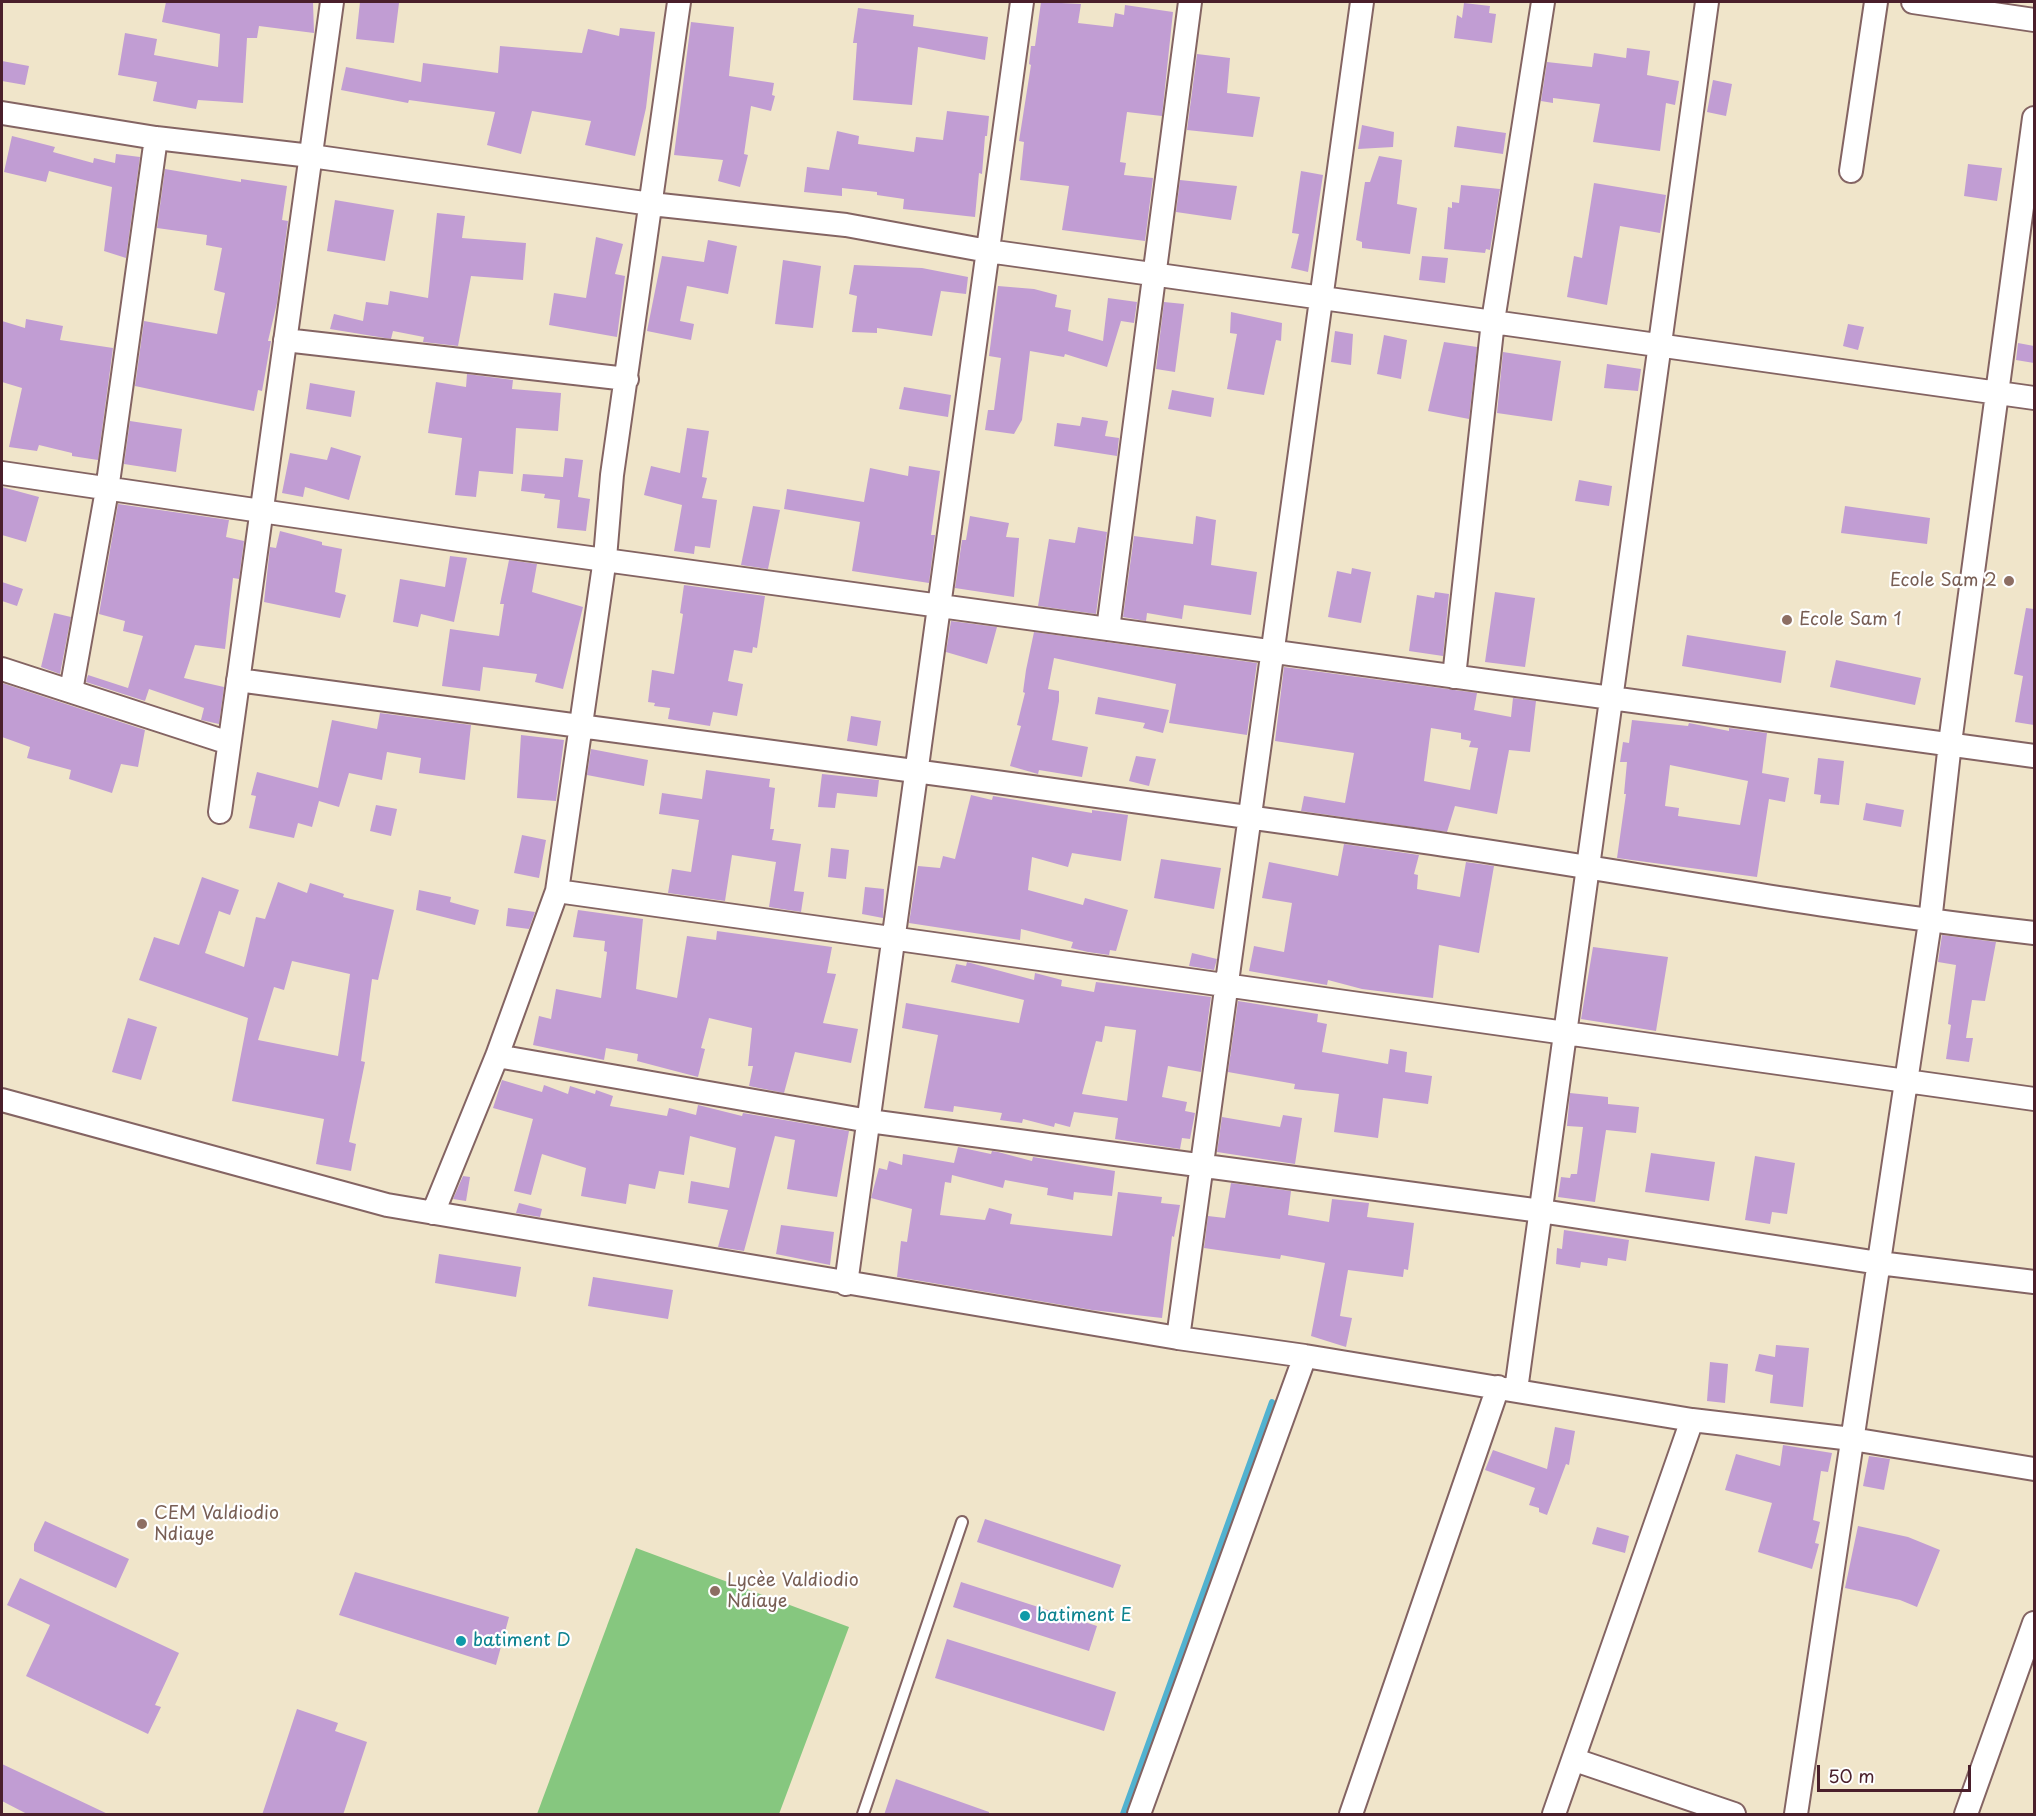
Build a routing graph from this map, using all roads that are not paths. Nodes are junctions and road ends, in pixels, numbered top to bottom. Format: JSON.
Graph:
{"nodes":[{"id":1,"x":332,"y":2,"type":"edge"},
{"id":2,"x":679,"y":2,"type":"edge"},
{"id":3,"x":1022,"y":2,"type":"edge"},
{"id":4,"x":1190,"y":2,"type":"edge"},
{"id":5,"x":1362,"y":2,"type":"edge"},
{"id":6,"x":1543,"y":2,"type":"edge"},
{"id":7,"x":1707,"y":2,"type":"edge"},
{"id":8,"x":1876,"y":2,"type":"edge"},
{"id":9,"x":1913,"y":2,"type":"edge"},
{"id":10,"x":2034,"y":20,"type":"edge"},
{"id":11,"x":2,"y":113,"type":"edge"},
{"id":12,"x":2034,"y":118,"type":"edge"},
{"id":13,"x":156,"y":138,"type":"junction"},
{"id":14,"x":311,"y":156,"type":"junction"},
{"id":15,"x":1851,"y":171,"type":"dead end"},
{"id":16,"x":651,"y":204,"type":"junction"},
{"id":17,"x":987,"y":251,"type":"junction"},
{"id":18,"x":1154,"y":275,"type":"junction"},
{"id":19,"x":1321,"y":298,"type":"junction"},
{"id":20,"x":1493,"y":321,"type":"junction"},
{"id":21,"x":285,"y":340,"type":"junction"},
{"id":22,"x":1660,"y":345,"type":"junction"},
{"id":23,"x":627,"y":379,"type":"junction"},
{"id":24,"x":1997,"y":393,"type":"junction"},
{"id":25,"x":2034,"y":398,"type":"edge"},
{"id":26,"x":2,"y":473,"type":"edge"},
{"id":27,"x":107,"y":490,"type":"junction"},
{"id":28,"x":263,"y":512,"type":"junction"},
{"id":29,"x":605,"y":558,"type":"junction"},
{"id":30,"x":939,"y":607,"type":"junction"},
{"id":31,"x":1108,"y":629,"type":"junction"},
{"id":32,"x":1270,"y":653,"type":"junction"},
{"id":33,"x":2,"y":669,"type":"edge"},
{"id":34,"x":1454,"y":677,"type":"junction"},
{"id":35,"x":238,"y":680,"type":"junction"},
{"id":36,"x":71,"y":691,"type":"junction"},
{"id":37,"x":1609,"y":698,"type":"junction"},
{"id":38,"x":580,"y":727,"type":"junction"},
{"id":39,"x":230,"y":743,"type":"junction"},
{"id":40,"x":1950,"y":743,"type":"junction"},
{"id":41,"x":2034,"y":756,"type":"edge"},
{"id":42,"x":916,"y":772,"type":"junction"},
{"id":43,"x":220,"y":812,"type":"dead end"},
{"id":44,"x":1250,"y":817,"type":"junction"},
{"id":45,"x":1589,"y":866,"type":"junction"},
{"id":46,"x":557,"y":891,"type":"junction"},
{"id":47,"x":1930,"y":922,"type":"junction"},
{"id":48,"x":2034,"y":933,"type":"edge"},
{"id":49,"x":893,"y":938,"type":"junction"},
{"id":50,"x":1227,"y":985,"type":"junction"},
{"id":51,"x":1565,"y":1033,"type":"junction"},
{"id":52,"x":497,"y":1056,"type":"junction"},
{"id":53,"x":1906,"y":1082,"type":"junction"},
{"id":54,"x":2034,"y":1099,"type":"edge"},
{"id":55,"x":2,"y":1100,"type":"edge"},
{"id":56,"x":869,"y":1121,"type":"junction"},
{"id":57,"x":1203,"y":1167,"type":"junction"},
{"id":58,"x":1541,"y":1211,"type":"junction"},
{"id":59,"x":433,"y":1213,"type":"junction"},
{"id":60,"x":1879,"y":1263,"type":"junction"},
{"id":61,"x":2034,"y":1282,"type":"edge"},
{"id":62,"x":846,"y":1284,"type":"junction"},
{"id":63,"x":1178,"y":1338,"type":"junction"},
{"id":64,"x":1305,"y":1356,"type":"junction"},
{"id":65,"x":1507,"y":1388,"type":"junction"},
{"id":66,"x":1692,"y":1420,"type":"junction"},
{"id":67,"x":1852,"y":1439,"type":"junction"},
{"id":68,"x":2034,"y":1469,"type":"edge"},
{"id":69,"x":962,"y":1522,"type":"dead end"},
{"id":70,"x":2034,"y":1623,"type":"edge"},
{"id":71,"x":1575,"y":1760,"type":"junction"},
{"id":72,"x":863,"y":1815,"type":"edge"},
{"id":73,"x":1139,"y":1815,"type":"edge"},
{"id":74,"x":1351,"y":1815,"type":"edge"},
{"id":75,"x":1554,"y":1815,"type":"edge"},
{"id":76,"x":1734,"y":1815,"type":"edge"},
{"id":77,"x":1796,"y":1815,"type":"edge"},
{"id":78,"x":1966,"y":1815,"type":"edge"}],
"edges":[{"from":1,"to":14,"type":"street"},
{"from":2,"to":16,"type":"street"},
{"from":3,"to":17,"type":"street"},
{"from":4,"to":18,"type":"street"},
{"from":5,"to":19,"type":"street"},
{"from":6,"to":20,"type":"street"},
{"from":7,"to":22,"type":"street"},
{"from":8,"to":15,"type":"street"},
{"from":9,"to":10,"type":"street"},
{"from":11,"to":13,"type":"street"},
{"from":12,"to":24,"type":"street"},
{"from":13,"to":14,"type":"street"},
{"from":13,"to":27,"type":"street"},
{"from":14,"to":16,"type":"street"},
{"from":14,"to":21,"type":"street"},
{"from":16,"to":17,"type":"street"},
{"from":16,"to":23,"type":"street"},
{"from":17,"to":18,"type":"street"},
{"from":17,"to":30,"type":"street"},
{"from":18,"to":19,"type":"street"},
{"from":18,"to":31,"type":"street"},
{"from":19,"to":20,"type":"street"},
{"from":19,"to":32,"type":"street"},
{"from":20,"to":22,"type":"street"},
{"from":20,"to":34,"type":"street"},
{"from":21,"to":23,"type":"street"},
{"from":21,"to":28,"type":"street"},
{"from":22,"to":24,"type":"street"},
{"from":22,"to":37,"type":"street"},
{"from":23,"to":29,"type":"street"},
{"from":24,"to":25,"type":"street"},
{"from":24,"to":40,"type":"street"},
{"from":26,"to":27,"type":"street"},
{"from":27,"to":28,"type":"street"},
{"from":27,"to":36,"type":"street"},
{"from":28,"to":29,"type":"street"},
{"from":28,"to":35,"type":"street"},
{"from":29,"to":30,"type":"street"},
{"from":29,"to":38,"type":"street"},
{"from":30,"to":31,"type":"street"},
{"from":30,"to":42,"type":"street"},
{"from":31,"to":32,"type":"street"},
{"from":32,"to":34,"type":"street"},
{"from":32,"to":44,"type":"street"},
{"from":33,"to":36,"type":"street"},
{"from":34,"to":37,"type":"street"},
{"from":35,"to":38,"type":"street"},
{"from":35,"to":39,"type":"street"},
{"from":36,"to":39,"type":"street"},
{"from":37,"to":40,"type":"street"},
{"from":37,"to":45,"type":"street"},
{"from":38,"to":42,"type":"street"},
{"from":38,"to":46,"type":"street"},
{"from":39,"to":43,"type":"street"},
{"from":40,"to":41,"type":"street"},
{"from":40,"to":47,"type":"street"},
{"from":42,"to":44,"type":"street"},
{"from":42,"to":49,"type":"street"},
{"from":44,"to":45,"type":"street"},
{"from":44,"to":50,"type":"street"},
{"from":45,"to":47,"type":"street"},
{"from":45,"to":51,"type":"street"},
{"from":46,"to":49,"type":"street"},
{"from":46,"to":52,"type":"street"},
{"from":47,"to":48,"type":"street"},
{"from":47,"to":53,"type":"street"},
{"from":49,"to":50,"type":"street"},
{"from":49,"to":56,"type":"street"},
{"from":50,"to":51,"type":"street"},
{"from":50,"to":57,"type":"street"},
{"from":51,"to":53,"type":"street"},
{"from":51,"to":58,"type":"street"},
{"from":52,"to":56,"type":"street"},
{"from":52,"to":59,"type":"street"},
{"from":53,"to":54,"type":"street"},
{"from":53,"to":60,"type":"street"},
{"from":55,"to":59,"type":"street"},
{"from":56,"to":57,"type":"street"},
{"from":56,"to":62,"type":"street"},
{"from":57,"to":58,"type":"street"},
{"from":57,"to":63,"type":"street"},
{"from":58,"to":60,"type":"street"},
{"from":58,"to":65,"type":"street"},
{"from":59,"to":62,"type":"street"},
{"from":60,"to":61,"type":"street"},
{"from":60,"to":67,"type":"street"},
{"from":62,"to":63,"type":"street"},
{"from":63,"to":64,"type":"street"},
{"from":64,"to":65,"type":"street"},
{"from":64,"to":73,"type":"street"},
{"from":65,"to":66,"type":"street"},
{"from":65,"to":74,"type":"street"},
{"from":66,"to":67,"type":"street"},
{"from":66,"to":71,"type":"street"},
{"from":67,"to":68,"type":"street"},
{"from":67,"to":77,"type":"street"},
{"from":69,"to":72,"type":"lane"},
{"from":70,"to":78,"type":"street"},
{"from":71,"to":75,"type":"street"},
{"from":71,"to":76,"type":"street"}]}
